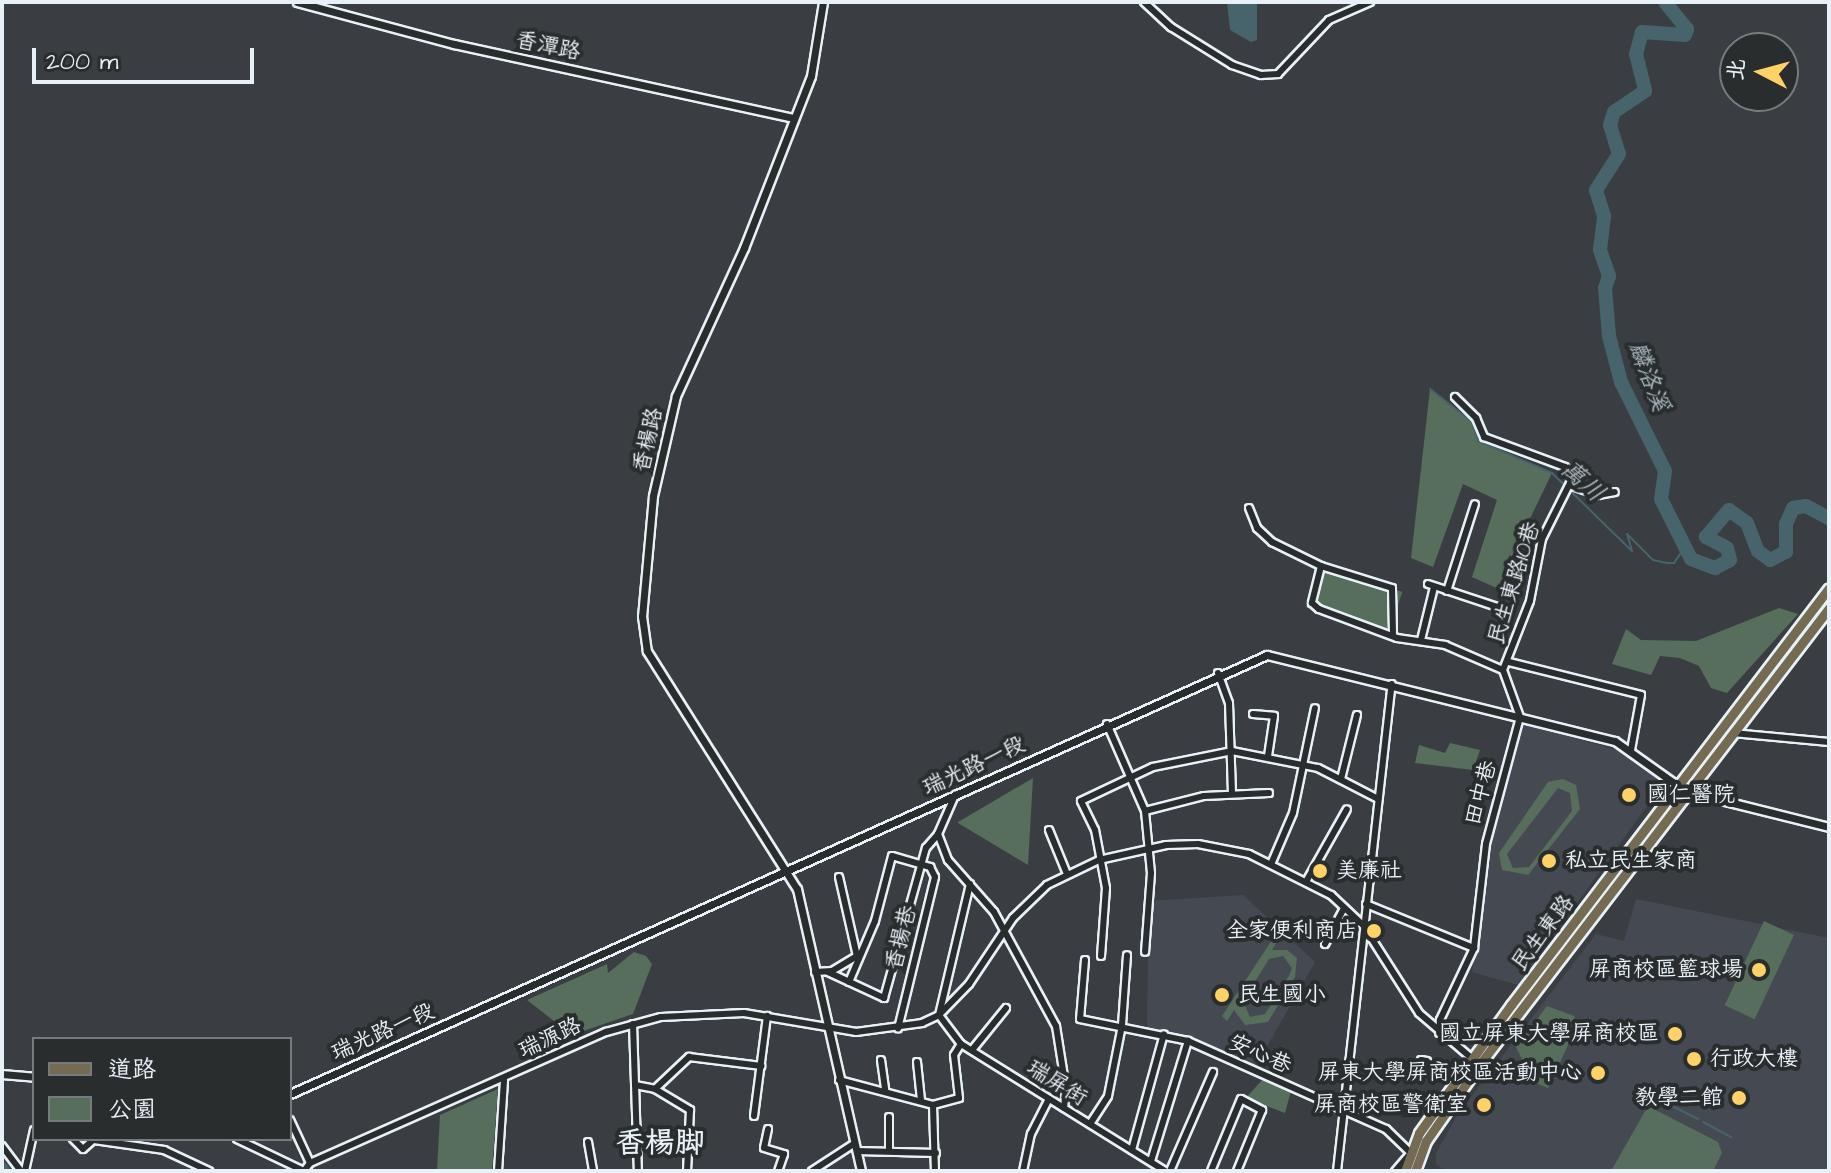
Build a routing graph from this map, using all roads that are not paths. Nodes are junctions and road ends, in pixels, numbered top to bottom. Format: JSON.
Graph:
{"nodes":[{"id":1,"x":297,"y":2,"type":"edge"},
{"id":2,"x":823,"y":2,"type":"edge"},
{"id":3,"x":1144,"y":2,"type":"edge"},
{"id":4,"x":1370,"y":2,"type":"edge"},
{"id":5,"x":317,"y":5,"type":"edge"},
{"id":6,"x":794,"y":118,"type":"junction"},
{"id":7,"x":1455,"y":397,"type":"dead end"},
{"id":8,"x":1572,"y":486,"type":"junction"},
{"id":9,"x":1615,"y":492,"type":"dead end"},
{"id":10,"x":1475,"y":504,"type":"dead end"},
{"id":11,"x":1249,"y":508,"type":"dead end"},
{"id":12,"x":1321,"y":566,"type":"junction"},
{"id":13,"x":1829,"y":588,"type":"edge"},
{"id":14,"x":1447,"y":591,"type":"junction"},
{"id":15,"x":1829,"y":608,"type":"edge"},
{"id":16,"x":1503,"y":609,"type":"dead end"},
{"id":17,"x":1395,"y":636,"type":"junction"},
{"id":18,"x":1421,"y":640,"type":"junction"},
{"id":19,"x":1509,"y":662,"type":"junction"},
{"id":20,"x":1503,"y":670,"type":"junction"},
{"id":21,"x":1218,"y":673,"type":"junction"},
{"id":22,"x":1392,"y":684,"type":"junction"},
{"id":23,"x":1315,"y":708,"type":"dead end"},
{"id":24,"x":1253,"y":714,"type":"dead end"},
{"id":25,"x":1357,"y":715,"type":"dead end"},
{"id":26,"x":1520,"y":717,"type":"junction"},
{"id":27,"x":1107,"y":724,"type":"junction"},
{"id":28,"x":1722,"y":728,"type":"junction"},
{"id":29,"x":1732,"y":733,"type":"junction"},
{"id":30,"x":1829,"y":742,"type":"edge"},
{"id":31,"x":1631,"y":750,"type":"junction"},
{"id":32,"x":1232,"y":751,"type":"junction"},
{"id":33,"x":1268,"y":756,"type":"junction"},
{"id":34,"x":1304,"y":764,"type":"junction"},
{"id":35,"x":1131,"y":774,"type":"junction"},
{"id":36,"x":1341,"y":779,"type":"junction"},
{"id":37,"x":1681,"y":788,"type":"junction"},
{"id":38,"x":1232,"y":792,"type":"junction"},
{"id":39,"x":1269,"y":793,"type":"dead end"},
{"id":40,"x":955,"y":795,"type":"junction"},
{"id":41,"x":1378,"y":799,"type":"junction"},
{"id":42,"x":1347,"y":809,"type":"dead end"},
{"id":43,"x":1145,"y":811,"type":"junction"},
{"id":44,"x":1829,"y":827,"type":"edge"},
{"id":45,"x":1049,"y":830,"type":"dead end"},
{"id":46,"x":938,"y":834,"type":"junction"},
{"id":47,"x":1147,"y":848,"type":"junction"},
{"id":48,"x":1099,"y":860,"type":"junction"},
{"id":49,"x":1272,"y":862,"type":"junction"},
{"id":50,"x":920,"y":865,"type":"junction"},
{"id":51,"x":785,"y":874,"type":"junction"},
{"id":52,"x":1067,"y":874,"type":"junction"},
{"id":53,"x":839,"y":877,"type":"dead end"},
{"id":54,"x":1307,"y":880,"type":"junction"},
{"id":55,"x":970,"y":884,"type":"junction"},
{"id":56,"x":1366,"y":904,"type":"junction"},
{"id":57,"x":1344,"y":909,"type":"junction"},
{"id":58,"x":1363,"y":925,"type":"junction"},
{"id":59,"x":1004,"y":930,"type":"junction"},
{"id":60,"x":1325,"y":944,"type":"dead end"},
{"id":61,"x":1474,"y":948,"type":"junction"},
{"id":62,"x":1145,"y":952,"type":"dead end"},
{"id":63,"x":1127,"y":955,"type":"dead end"},
{"id":64,"x":857,"y":956,"type":"junction"},
{"id":65,"x":1101,"y":956,"type":"dead end"},
{"id":66,"x":1085,"y":960,"type":"dead end"},
{"id":67,"x":815,"y":972,"type":"junction"},
{"id":68,"x":828,"y":972,"type":"junction"},
{"id":69,"x":849,"y":982,"type":"junction"},
{"id":70,"x":1006,"y":1008,"type":"dead end"},
{"id":71,"x":939,"y":1015,"type":"junction"},
{"id":72,"x":767,"y":1016,"type":"junction"},
{"id":73,"x":633,"y":1024,"type":"junction"},
{"id":74,"x":1122,"y":1025,"type":"junction"},
{"id":75,"x":898,"y":1029,"type":"junction"},
{"id":76,"x":829,"y":1030,"type":"junction"},
{"id":77,"x":1439,"y":1033,"type":"junction"},
{"id":78,"x":1164,"y":1034,"type":"junction"},
{"id":79,"x":1188,"y":1041,"type":"junction"},
{"id":80,"x":961,"y":1044,"type":"junction"},
{"id":81,"x":972,"y":1050,"type":"junction"},
{"id":82,"x":881,"y":1060,"type":"dead end"},
{"id":83,"x":1427,"y":1061,"type":"dead end"},
{"id":84,"x":917,"y":1062,"type":"dead end"},
{"id":85,"x":1476,"y":1062,"type":"junction"},
{"id":86,"x":761,"y":1066,"type":"junction"},
{"id":87,"x":1213,"y":1072,"type":"dead end"},
{"id":88,"x":1416,"y":1072,"type":"dead end"},
{"id":89,"x":2,"y":1074,"type":"edge"},
{"id":90,"x":32,"y":1077,"type":"edge"},
{"id":91,"x":504,"y":1080,"type":"junction"},
{"id":92,"x":839,"y":1080,"type":"junction"},
{"id":93,"x":635,"y":1085,"type":"junction"},
{"id":94,"x":655,"y":1089,"type":"junction"},
{"id":95,"x":885,"y":1090,"type":"junction"},
{"id":96,"x":292,"y":1093,"type":"edge"},
{"id":97,"x":1049,"y":1099,"type":"junction"},
{"id":98,"x":921,"y":1101,"type":"junction"},
{"id":99,"x":933,"y":1105,"type":"junction"},
{"id":100,"x":1064,"y":1108,"type":"junction"},
{"id":101,"x":1340,"y":1110,"type":"junction"},
{"id":102,"x":754,"y":1116,"type":"dead end"},
{"id":103,"x":889,"y":1117,"type":"dead end"},
{"id":104,"x":292,"y":1124,"type":"edge"},
{"id":105,"x":1090,"y":1124,"type":"junction"},
{"id":106,"x":768,"y":1129,"type":"dead end"},
{"id":107,"x":32,"y":1137,"type":"edge"},
{"id":108,"x":75,"y":1141,"type":"edge"},
{"id":109,"x":92,"y":1141,"type":"edge"},
{"id":110,"x":107,"y":1141,"type":"edge"},
{"id":111,"x":241,"y":1141,"type":"edge"},
{"id":112,"x":1426,"y":1141,"type":"junction"},
{"id":113,"x":588,"y":1142,"type":"dead end"},
{"id":114,"x":2,"y":1146,"type":"edge"},
{"id":115,"x":856,"y":1147,"type":"junction"},
{"id":116,"x":889,"y":1150,"type":"junction"},
{"id":117,"x":1132,"y":1150,"type":"junction"},
{"id":118,"x":936,"y":1153,"type":"junction"},
{"id":119,"x":1411,"y":1153,"type":"junction"},
{"id":120,"x":1151,"y":1161,"type":"junction"},
{"id":121,"x":310,"y":1163,"type":"junction"},
{"id":122,"x":23,"y":1171,"type":"edge"},
{"id":123,"x":209,"y":1171,"type":"edge"},
{"id":124,"x":304,"y":1171,"type":"edge"},
{"id":125,"x":498,"y":1171,"type":"edge"},
{"id":126,"x":593,"y":1171,"type":"edge"},
{"id":127,"x":638,"y":1171,"type":"edge"},
{"id":128,"x":687,"y":1171,"type":"edge"},
{"id":129,"x":778,"y":1171,"type":"edge"},
{"id":130,"x":812,"y":1171,"type":"edge"},
{"id":131,"x":861,"y":1171,"type":"edge"},
{"id":132,"x":935,"y":1171,"type":"edge"},
{"id":133,"x":1023,"y":1171,"type":"edge"},
{"id":134,"x":1167,"y":1171,"type":"edge"},
{"id":135,"x":1211,"y":1171,"type":"edge"},
{"id":136,"x":1237,"y":1171,"type":"edge"},
{"id":137,"x":1337,"y":1171,"type":"edge"},
{"id":138,"x":1395,"y":1171,"type":"edge"},
{"id":139,"x":1405,"y":1171,"type":"edge"},
{"id":140,"x":1415,"y":1171,"type":"edge"}],
"edges":[{"from":1,"to":5,"type":"street","name":"香潭路"},
{"from":2,"to":6,"type":"street","name":"香楊路"},
{"from":3,"to":4,"type":"street"},
{"from":5,"to":6,"type":"street","name":"香潭路"},
{"from":6,"to":51,"type":"street","name":"香楊路"},
{"from":7,"to":8,"type":"street"},
{"from":8,"to":9,"type":"street"},
{"from":8,"to":19,"type":"street","name":"民生東路10巷"},
{"from":10,"to":14,"type":"street"},
{"from":11,"to":12,"type":"street"},
{"from":12,"to":17,"type":"street"},
{"from":12,"to":17,"type":"street"},
{"from":13,"to":28,"type":"main road","name":"民生東路"},
{"from":14,"to":16,"type":"street"},
{"from":14,"to":18,"type":"street"},
{"from":15,"to":29,"type":"main road","name":"民生東路"},
{"from":17,"to":18,"type":"street"},
{"from":18,"to":20,"type":"street"},
{"from":19,"to":20,"type":"street","name":"民生東路10巷"},
{"from":19,"to":31,"type":"street","name":"民生東路10巷"},
{"from":20,"to":26,"type":"street"},
{"from":21,"to":22,"type":"street","name":"瑞光路一段"},
{"from":21,"to":27,"type":"street","name":"瑞光路一段"},
{"from":21,"to":32,"type":"street"},
{"from":22,"to":26,"type":"street","name":"瑞光路一段"},
{"from":22,"to":41,"type":"street"},
{"from":23,"to":34,"type":"street"},
{"from":24,"to":33,"type":"street"},
{"from":25,"to":36,"type":"street"},
{"from":26,"to":31,"type":"street","name":"瑞光路一段"},
{"from":26,"to":61,"type":"street","name":"田中巷"},
{"from":27,"to":35,"type":"street"},
{"from":27,"to":40,"type":"street","name":"瑞光路一段"},
{"from":28,"to":29,"type":"street"},
{"from":28,"to":37,"type":"main road","name":"民生東路"},
{"from":29,"to":30,"type":"street"},
{"from":29,"to":37,"type":"main road","name":"民生東路"},
{"from":31,"to":37,"type":"street","name":"瑞光路一段"},
{"from":32,"to":33,"type":"street"},
{"from":32,"to":35,"type":"street"},
{"from":32,"to":38,"type":"street"},
{"from":33,"to":34,"type":"street"},
{"from":34,"to":36,"type":"street"},
{"from":34,"to":49,"type":"street"},
{"from":35,"to":43,"type":"street"},
{"from":35,"to":48,"type":"street"},
{"from":36,"to":41,"type":"street"},
{"from":37,"to":44,"type":"street"},
{"from":37,"to":85,"type":"main road","name":"民生東路"},
{"from":38,"to":39,"type":"street"},
{"from":38,"to":43,"type":"street"},
{"from":40,"to":46,"type":"street"},
{"from":40,"to":51,"type":"street","name":"瑞光路一段"},
{"from":41,"to":56,"type":"street"},
{"from":42,"to":54,"type":"street"},
{"from":43,"to":47,"type":"street"},
{"from":45,"to":52,"type":"street"},
{"from":46,"to":50,"type":"street"},
{"from":46,"to":55,"type":"street"},
{"from":47,"to":48,"type":"street"},
{"from":47,"to":49,"type":"street"},
{"from":47,"to":62,"type":"street"},
{"from":48,"to":52,"type":"street"},
{"from":48,"to":65,"type":"street"},
{"from":49,"to":54,"type":"street"},
{"from":50,"to":64,"type":"street"},
{"from":50,"to":69,"type":"street"},
{"from":50,"to":75,"type":"street","name":"香揚巷"},
{"from":51,"to":67,"type":"street"},
{"from":51,"to":96,"type":"street","name":"瑞光路一段"},
{"from":52,"to":59,"type":"street"},
{"from":53,"to":64,"type":"street"},
{"from":54,"to":57,"type":"street"},
{"from":55,"to":59,"type":"street"},
{"from":55,"to":71,"type":"street"},
{"from":56,"to":58,"type":"street"},
{"from":56,"to":61,"type":"street"},
{"from":57,"to":58,"type":"street"},
{"from":57,"to":60,"type":"street"},
{"from":58,"to":77,"type":"street"},
{"from":58,"to":101,"type":"street"},
{"from":59,"to":71,"type":"street"},
{"from":59,"to":100,"type":"street"},
{"from":61,"to":77,"type":"street","name":"田中巷"},
{"from":63,"to":74,"type":"street"},
{"from":64,"to":68,"type":"street"},
{"from":64,"to":69,"type":"street"},
{"from":66,"to":74,"type":"street","name":"安心巷"},
{"from":67,"to":68,"type":"street"},
{"from":67,"to":76,"type":"street"},
{"from":68,"to":69,"type":"street"},
{"from":70,"to":81,"type":"street"},
{"from":71,"to":75,"type":"street"},
{"from":71,"to":80,"type":"street","name":"瑞屏街"},
{"from":72,"to":73,"type":"street","name":"瑞源路"},
{"from":72,"to":76,"type":"street","name":"瑞源路"},
{"from":72,"to":86,"type":"street"},
{"from":73,"to":91,"type":"street","name":"瑞源路"},
{"from":73,"to":93,"type":"street"},
{"from":74,"to":78,"type":"street","name":"安心巷"},
{"from":74,"to":105,"type":"street"},
{"from":75,"to":76,"type":"street"},
{"from":76,"to":92,"type":"street"},
{"from":77,"to":85,"type":"street"},
{"from":78,"to":79,"type":"street","name":"安心巷"},
{"from":78,"to":117,"type":"street"},
{"from":79,"to":101,"type":"street","name":"安心巷"},
{"from":79,"to":120,"type":"street"},
{"from":80,"to":81,"type":"street","name":"瑞屏街"},
{"from":80,"to":99,"type":"street"},
{"from":81,"to":97,"type":"street","name":"瑞屏街"},
{"from":82,"to":95,"type":"street"},
{"from":83,"to":88,"type":"street"},
{"from":84,"to":98,"type":"street"},
{"from":85,"to":112,"type":"main road","name":"民生東路"},
{"from":85,"to":119,"type":"main road","name":"民生東路"},
{"from":86,"to":94,"type":"street"},
{"from":86,"to":102,"type":"street"},
{"from":87,"to":134,"type":"street"},
{"from":89,"to":90,"type":"street"},
{"from":91,"to":121,"type":"street","name":"瑞源路"},
{"from":91,"to":125,"type":"street"},
{"from":92,"to":95,"type":"street"},
{"from":92,"to":115,"type":"street"},
{"from":93,"to":94,"type":"street"},
{"from":93,"to":127,"type":"street"},
{"from":94,"to":128,"type":"street"},
{"from":95,"to":98,"type":"street"},
{"from":97,"to":100,"type":"street","name":"瑞屏街"},
{"from":97,"to":133,"type":"street"},
{"from":98,"to":99,"type":"street"},
{"from":99,"to":118,"type":"street"},
{"from":100,"to":105,"type":"street","name":"瑞屏街"},
{"from":101,"to":119,"type":"street","name":"安心巷"},
{"from":101,"to":137,"type":"street"},
{"from":103,"to":116,"type":"street"},
{"from":104,"to":121,"type":"street"},
{"from":105,"to":117,"type":"street","name":"瑞屏街"},
{"from":106,"to":129,"type":"street"},
{"from":107,"to":122,"type":"street"},
{"from":108,"to":109,"type":"street"},
{"from":110,"to":123,"type":"street"},
{"from":111,"to":124,"type":"street"},
{"from":112,"to":119,"type":"street","name":"民生東路"},
{"from":112,"to":140,"type":"main road"},
{"from":113,"to":126,"type":"street"},
{"from":114,"to":122,"type":"street"},
{"from":115,"to":116,"type":"street"},
{"from":115,"to":130,"type":"street"},
{"from":115,"to":131,"type":"street"},
{"from":116,"to":118,"type":"street"},
{"from":117,"to":120,"type":"street","name":"瑞屏街"},
{"from":118,"to":132,"type":"street"},
{"from":119,"to":138,"type":"street","name":"民生東路"},
{"from":119,"to":139,"type":"main road"},
{"from":120,"to":134,"type":"street","name":"瑞屏街"},
{"from":121,"to":124,"type":"street","name":"瑞源路"},
{"from":135,"to":136,"type":"street"}]}
